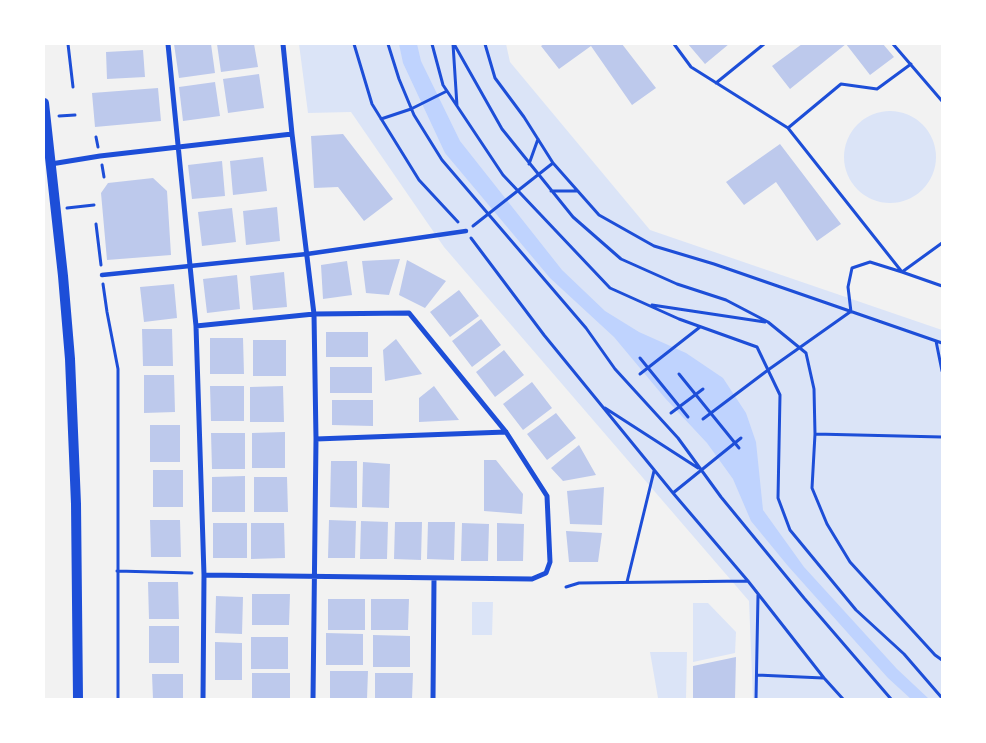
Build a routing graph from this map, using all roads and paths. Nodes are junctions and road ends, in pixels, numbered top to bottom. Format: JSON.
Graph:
{"nodes":[{"id":1,"x":68,"y":44,"type":"edge"},
{"id":2,"x":168,"y":44,"type":"edge"},
{"id":3,"x":283,"y":44,"type":"edge"},
{"id":4,"x":354,"y":44,"type":"edge"},
{"id":5,"x":388,"y":44,"type":"edge"},
{"id":6,"x":432,"y":44,"type":"edge"},
{"id":7,"x":453,"y":44,"type":"edge"},
{"id":8,"x":485,"y":44,"type":"edge"},
{"id":9,"x":674,"y":44,"type":"edge"},
{"id":10,"x":764,"y":44,"type":"edge"},
{"id":11,"x":893,"y":44,"type":"edge"},
{"id":12,"x":911,"y":64,"type":"junction"},
{"id":13,"x":716,"y":83,"type":"junction"},
{"id":14,"x":73,"y":87,"type":"dead end"},
{"id":15,"x":447,"y":91,"type":"junction"},
{"id":16,"x":942,"y":100,"type":"edge"},
{"id":17,"x":44,"y":103,"type":"edge"},
{"id":18,"x":457,"y":107,"type":"junction"},
{"id":19,"x":411,"y":108,"type":"junction"},
{"id":20,"x":381,"y":119,"type":"junction"},
{"id":21,"x":788,"y":128,"type":"junction"},
{"id":22,"x":292,"y":134,"type":"junction"},
{"id":23,"x":538,"y":139,"type":"junction"},
{"id":24,"x":178,"y":146,"type":"junction"},
{"id":25,"x":553,"y":163,"type":"junction"},
{"id":26,"x":51,"y":164,"type":"junction"},
{"id":27,"x":529,"y":165,"type":"junction"},
{"id":28,"x":538,"y":176,"type":"junction"},
{"id":29,"x":578,"y":191,"type":"junction"},
{"id":30,"x":551,"y":192,"type":"junction"},
{"id":31,"x":96,"y":224,"type":"dead end"},
{"id":32,"x":466,"y":231,"type":"junction"},
{"id":33,"x":942,"y":243,"type":"edge"},
{"id":34,"x":307,"y":254,"type":"junction"},
{"id":35,"x":190,"y":265,"type":"junction"},
{"id":36,"x":902,"y":272,"type":"junction"},
{"id":37,"x":102,"y":276,"type":"junction"},
{"id":38,"x":942,"y":286,"type":"edge"},
{"id":39,"x":646,"y":304,"type":"junction"},
{"id":40,"x":851,"y":312,"type":"junction"},
{"id":41,"x":314,"y":314,"type":"junction"},
{"id":42,"x":768,"y":322,"type":"junction"},
{"id":43,"x":196,"y":326,"type":"junction"},
{"id":44,"x":701,"y":326,"type":"junction"},
{"id":45,"x":936,"y":341,"type":"junction"},
{"id":46,"x":942,"y":342,"type":"edge"},
{"id":47,"x":800,"y":348,"type":"junction"},
{"id":48,"x":640,"y":358,"type":"dead end"},
{"id":49,"x":648,"y":368,"type":"junction"},
{"id":50,"x":768,"y":370,"type":"junction"},
{"id":51,"x":942,"y":371,"type":"edge"},
{"id":52,"x":640,"y":374,"type":"dead end"},
{"id":53,"x":679,"y":374,"type":"dead end"},
{"id":54,"x":703,"y":389,"type":"dead end"},
{"id":55,"x":696,"y":394,"type":"junction"},
{"id":56,"x":601,"y":406,"type":"junction"},
{"id":57,"x":679,"y":406,"type":"junction"},
{"id":58,"x":671,"y":413,"type":"dead end"},
{"id":59,"x":711,"y":413,"type":"junction"},
{"id":60,"x":688,"y":417,"type":"dead end"},
{"id":61,"x":703,"y":419,"type":"dead end"},
{"id":62,"x":506,"y":432,"type":"junction"},
{"id":63,"x":815,"y":434,"type":"junction"},
{"id":64,"x":942,"y":437,"type":"edge"},
{"id":65,"x":741,"y":438,"type":"dead end"},
{"id":66,"x":316,"y":439,"type":"junction"},
{"id":67,"x":735,"y":443,"type":"junction"},
{"id":68,"x":739,"y":448,"type":"dead end"},
{"id":69,"x":654,"y":470,"type":"junction"},
{"id":70,"x":701,"y":470,"type":"junction"},
{"id":71,"x":673,"y":494,"type":"junction"},
{"id":72,"x":117,"y":571,"type":"junction"},
{"id":73,"x":192,"y":573,"type":"dead end"},
{"id":74,"x":204,"y":575,"type":"junction"},
{"id":75,"x":314,"y":578,"type":"junction"},
{"id":76,"x":434,"y":578,"type":"junction"},
{"id":77,"x":748,"y":581,"type":"junction"},
{"id":78,"x":627,"y":582,"type":"junction"},
{"id":79,"x":566,"y":586,"type":"dead end"},
{"id":80,"x":758,"y":594,"type":"junction"},
{"id":81,"x":942,"y":660,"type":"edge"},
{"id":82,"x":756,"y":675,"type":"junction"},
{"id":83,"x":824,"y":678,"type":"junction"},
{"id":84,"x":942,"y":698,"type":"edge"},
{"id":85,"x":78,"y":699,"type":"edge"},
{"id":86,"x":118,"y":699,"type":"edge"},
{"id":87,"x":203,"y":699,"type":"edge"},
{"id":88,"x":312,"y":699,"type":"edge"},
{"id":89,"x":433,"y":699,"type":"edge"},
{"id":90,"x":756,"y":699,"type":"edge"},
{"id":91,"x":843,"y":699,"type":"edge"},
{"id":92,"x":891,"y":699,"type":"edge"}],
"edges":[{"from":1,"to":14,"type":"path"},
{"from":2,"to":24,"type":"street"},
{"from":3,"to":22,"type":"street"},
{"from":4,"to":20,"type":"path"},
{"from":5,"to":19,"type":"path"},
{"from":6,"to":15,"type":"path"},
{"from":7,"to":18,"type":"path"},
{"from":7,"to":27,"type":"path"},
{"from":8,"to":23,"type":"path"},
{"from":9,"to":13,"type":"path"},
{"from":10,"to":13,"type":"path"},
{"from":11,"to":12,"type":"path"},
{"from":12,"to":16,"type":"path"},
{"from":12,"to":21,"type":"path"},
{"from":13,"to":21,"type":"path"},
{"from":15,"to":18,"type":"path"},
{"from":15,"to":19,"type":"path"},
{"from":17,"to":26,"type":"main road"},
{"from":18,"to":39,"type":"path"},
{"from":19,"to":20,"type":"path"},
{"from":19,"to":70,"type":"path"},
{"from":20,"to":32,"type":"path"},
{"from":21,"to":36,"type":"path"},
{"from":22,"to":24,"type":"street"},
{"from":22,"to":34,"type":"street"},
{"from":23,"to":25,"type":"path"},
{"from":23,"to":27,"type":"path"},
{"from":24,"to":26,"type":"street"},
{"from":24,"to":35,"type":"street"},
{"from":25,"to":28,"type":"path"},
{"from":25,"to":29,"type":"path"},
{"from":26,"to":85,"type":"main road"},
{"from":27,"to":28,"type":"path"},
{"from":28,"to":30,"type":"path"},
{"from":28,"to":32,"type":"path"},
{"from":29,"to":30,"type":"path"},
{"from":29,"to":40,"type":"path"},
{"from":30,"to":42,"type":"path"},
{"from":31,"to":37,"type":"path"},
{"from":32,"to":34,"type":"street"},
{"from":32,"to":56,"type":"path"},
{"from":33,"to":36,"type":"path"},
{"from":34,"to":35,"type":"street"},
{"from":34,"to":41,"type":"street"},
{"from":35,"to":37,"type":"street"},
{"from":35,"to":43,"type":"street"},
{"from":36,"to":38,"type":"path"},
{"from":36,"to":40,"type":"path"},
{"from":37,"to":72,"type":"path"},
{"from":39,"to":42,"type":"path"},
{"from":39,"to":44,"type":"path"},
{"from":40,"to":45,"type":"path"},
{"from":40,"to":47,"type":"path"},
{"from":41,"to":43,"type":"street"},
{"from":41,"to":62,"type":"street"},
{"from":41,"to":66,"type":"street"},
{"from":42,"to":47,"type":"path"},
{"from":43,"to":74,"type":"street"},
{"from":44,"to":49,"type":"path"},
{"from":44,"to":50,"type":"path"},
{"from":45,"to":46,"type":"path"},
{"from":45,"to":51,"type":"path"},
{"from":47,"to":50,"type":"path"},
{"from":47,"to":63,"type":"path"},
{"from":48,"to":49,"type":"path"},
{"from":49,"to":52,"type":"path"},
{"from":49,"to":57,"type":"path"},
{"from":50,"to":59,"type":"path"},
{"from":50,"to":84,"type":"path"},
{"from":53,"to":55,"type":"path"},
{"from":54,"to":55,"type":"path"},
{"from":55,"to":57,"type":"path"},
{"from":55,"to":59,"type":"path"},
{"from":56,"to":69,"type":"path"},
{"from":56,"to":70,"type":"path"},
{"from":57,"to":58,"type":"path"},
{"from":57,"to":60,"type":"path"},
{"from":59,"to":61,"type":"path"},
{"from":59,"to":67,"type":"path"},
{"from":62,"to":66,"type":"street"},
{"from":62,"to":76,"type":"street"},
{"from":63,"to":64,"type":"path"},
{"from":63,"to":81,"type":"path"},
{"from":65,"to":67,"type":"path"},
{"from":66,"to":75,"type":"street"},
{"from":67,"to":68,"type":"path"},
{"from":67,"to":70,"type":"path"},
{"from":69,"to":71,"type":"path"},
{"from":69,"to":78,"type":"path"},
{"from":70,"to":71,"type":"path"},
{"from":70,"to":92,"type":"path"},
{"from":71,"to":77,"type":"path"},
{"from":72,"to":73,"type":"path"},
{"from":72,"to":86,"type":"path"},
{"from":74,"to":75,"type":"street"},
{"from":74,"to":87,"type":"street"},
{"from":75,"to":76,"type":"street"},
{"from":75,"to":88,"type":"street"},
{"from":76,"to":89,"type":"street"},
{"from":77,"to":78,"type":"path"},
{"from":77,"to":80,"type":"path"},
{"from":78,"to":79,"type":"path"},
{"from":80,"to":82,"type":"path"},
{"from":80,"to":83,"type":"path"},
{"from":82,"to":83,"type":"path"},
{"from":82,"to":90,"type":"path"},
{"from":83,"to":91,"type":"path"}]}
